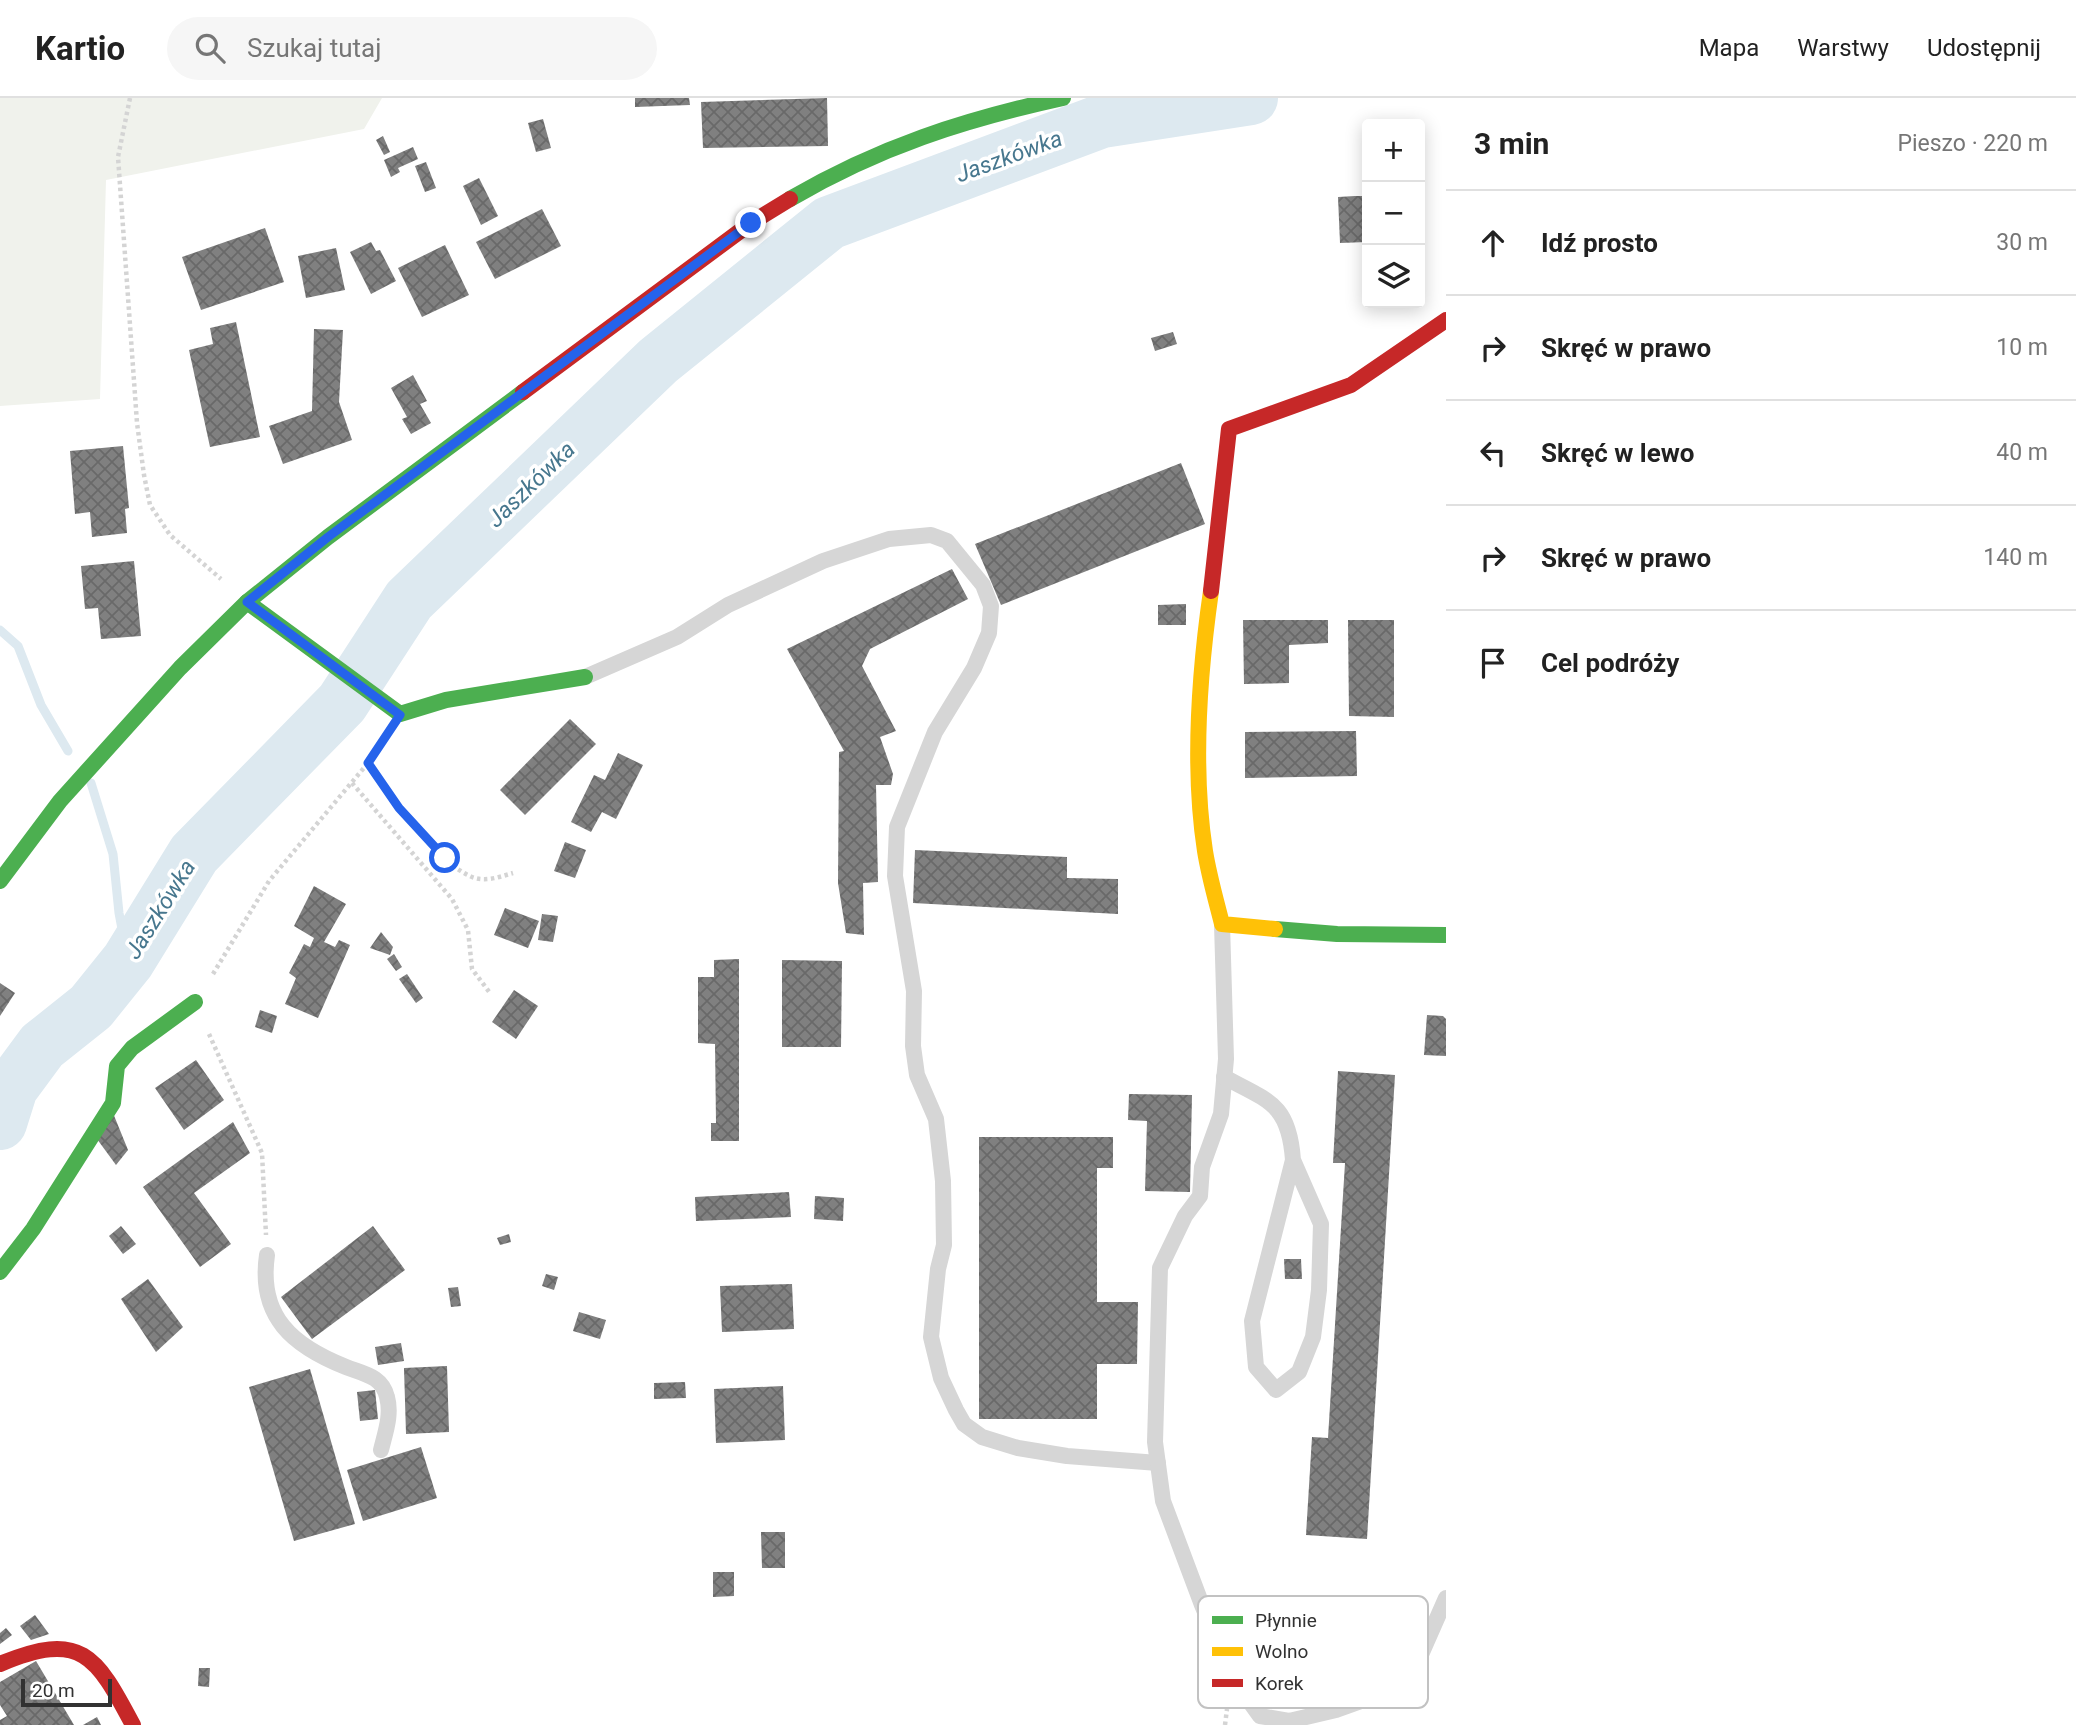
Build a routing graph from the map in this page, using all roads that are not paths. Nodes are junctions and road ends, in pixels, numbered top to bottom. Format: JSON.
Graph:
{"nodes":[{"id":1,"x":1063,"y":98,"type":"edge"},
{"id":2,"x":1446,"y":320,"type":"edge"},
{"id":3,"x":247,"y":602,"type":"junction"},
{"id":4,"x":585,"y":677,"type":"joint"},
{"id":5,"x":0,"y":881,"type":"edge"},
{"id":6,"x":1222,"y":924,"type":"junction"},
{"id":7,"x":1446,"y":936,"type":"edge"},
{"id":8,"x":195,"y":1002,"type":"road end"},
{"id":9,"x":1224,"y":1077,"type":"junction"},
{"id":10,"x":1293,"y":1160,"type":"junction"},
{"id":11,"x":267,"y":1255,"type":"road end"},
{"id":12,"x":0,"y":1272,"type":"edge"},
{"id":13,"x":381,"y":1450,"type":"dead end"},
{"id":14,"x":1158,"y":1463,"type":"junction"},
{"id":15,"x":1199,"y":1596,"type":"edge"},
{"id":16,"x":1446,"y":1598,"type":"edge"},
{"id":17,"x":1428,"y":1639,"type":"edge"},
{"id":18,"x":0,"y":1664,"type":"edge"},
{"id":19,"x":1254,"y":1708,"type":"edge"},
{"id":20,"x":1342,"y":1708,"type":"edge"},
{"id":21,"x":133,"y":1725,"type":"edge"}],
"edges":[{"from":1,"to":3,"type":"street"},
{"from":2,"to":6,"type":"street"},
{"from":3,"to":4,"type":"street"},
{"from":3,"to":5,"type":"street"},
{"from":4,"to":14,"type":"lane"},
{"from":6,"to":7,"type":"street"},
{"from":6,"to":9,"type":"lane"},
{"from":8,"to":12,"type":"street"},
{"from":9,"to":10,"type":"lane"},
{"from":9,"to":14,"type":"lane"},
{"from":10,"to":10,"type":"lane"},
{"from":11,"to":13,"type":"lane"},
{"from":14,"to":15,"type":"lane"},
{"from":16,"to":17,"type":"lane"},
{"from":18,"to":21,"type":"street"},
{"from":19,"to":20,"type":"lane"}]}
